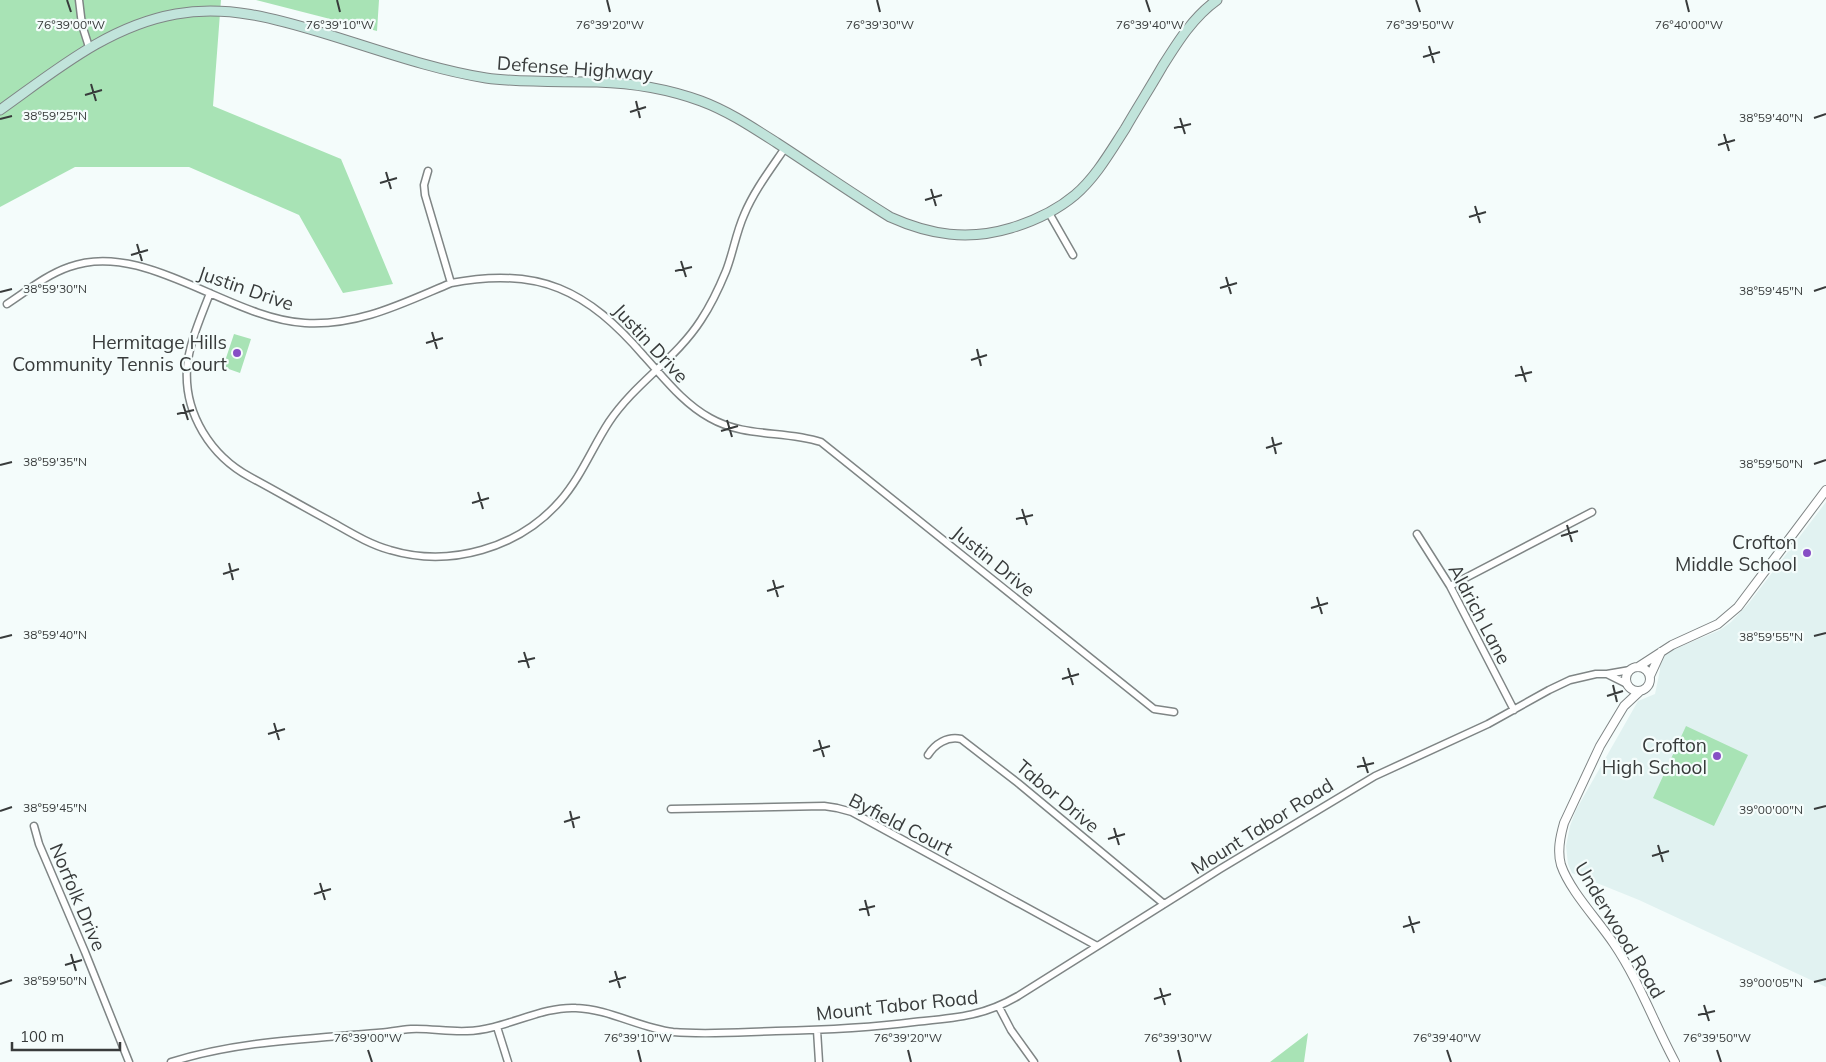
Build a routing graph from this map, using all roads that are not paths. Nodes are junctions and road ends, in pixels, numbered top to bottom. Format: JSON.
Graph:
{"nodes":[{"id":1,"x":78,"y":0,"type":"edge"},
{"id":2,"x":1217,"y":0,"type":"edge"},
{"id":3,"x":89,"y":48,"type":"junction"},
{"id":4,"x":0,"y":110,"type":"edge"},
{"id":5,"x":785,"y":148,"type":"junction"},
{"id":6,"x":428,"y":171,"type":"dead end"},
{"id":7,"x":1049,"y":213,"type":"junction"},
{"id":8,"x":1072,"y":255,"type":"dead end"},
{"id":9,"x":451,"y":283,"type":"junction"},
{"id":10,"x":210,"y":293,"type":"junction"},
{"id":11,"x":7,"y":304,"type":"dead end"},
{"id":12,"x":657,"y":371,"type":"junction"},
{"id":13,"x":1826,"y":490,"type":"edge"},
{"id":14,"x":1592,"y":512,"type":"dead end"},
{"id":15,"x":1417,"y":534,"type":"dead end"},
{"id":16,"x":1450,"y":586,"type":"junction"},
{"id":17,"x":1661,"y":652,"type":"junction"},
{"id":18,"x":1638,"y":667,"type":"junction"},
{"id":19,"x":1630,"y":670,"type":"junction"},
{"id":20,"x":1607,"y":674,"type":"junction"},
{"id":21,"x":1650,"y":676,"type":"junction"},
{"id":22,"x":1627,"y":685,"type":"junction"},
{"id":23,"x":1640,"y":691,"type":"junction"},
{"id":24,"x":1624,"y":706,"type":"junction"},
{"id":25,"x":1514,"y":710,"type":"junction"},
{"id":26,"x":1174,"y":712,"type":"dead end"},
{"id":27,"x":928,"y":755,"type":"dead end"},
{"id":28,"x":671,"y":809,"type":"dead end"},
{"id":29,"x":34,"y":826,"type":"dead end"},
{"id":30,"x":1164,"y":904,"type":"junction"},
{"id":31,"x":1097,"y":946,"type":"junction"},
{"id":32,"x":1000,"y":1007,"type":"junction"},
{"id":33,"x":497,"y":1027,"type":"junction"},
{"id":34,"x":817,"y":1030,"type":"junction"},
{"id":35,"x":129,"y":1062,"type":"edge"},
{"id":36,"x":172,"y":1062,"type":"edge"},
{"id":37,"x":508,"y":1062,"type":"edge"},
{"id":38,"x":819,"y":1062,"type":"edge"},
{"id":39,"x":1034,"y":1062,"type":"edge"},
{"id":40,"x":1675,"y":1062,"type":"edge"}],
"edges":[{"from":1,"to":3,"type":"street"},
{"from":2,"to":7,"type":"main road","name":"Defense Highway"},
{"from":3,"to":4,"type":"main road","name":"Defense Highway"},
{"from":3,"to":5,"type":"main road","name":"Defense Highway"},
{"from":5,"to":7,"type":"main road","name":"Defense Highway"},
{"from":5,"to":12,"type":"street"},
{"from":6,"to":9,"type":"street"},
{"from":7,"to":8,"type":"street"},
{"from":9,"to":10,"type":"street","name":"Justin Drive"},
{"from":9,"to":12,"type":"street","name":"Justin Drive"},
{"from":10,"to":11,"type":"street","name":"Justin Drive"},
{"from":10,"to":12,"type":"street"},
{"from":12,"to":26,"type":"street","name":"Justin Drive"},
{"from":13,"to":17,"type":"street"},
{"from":14,"to":16,"type":"street"},
{"from":15,"to":16,"type":"street","name":"Aldrich Lane"},
{"from":16,"to":25,"type":"street","name":"Aldrich Lane"},
{"from":17,"to":18,"type":"street"},
{"from":17,"to":21,"type":"street"},
{"from":18,"to":19,"type":"street"},
{"from":18,"to":21,"type":"street"},
{"from":19,"to":20,"type":"street","name":"Mount Tabor Road"},
{"from":19,"to":22,"type":"street"},
{"from":20,"to":22,"type":"street"},
{"from":20,"to":25,"type":"street","name":"Mount Tabor Road"},
{"from":21,"to":23,"type":"street"},
{"from":22,"to":23,"type":"street"},
{"from":22,"to":24,"type":"street","name":"Underwood Road"},
{"from":23,"to":24,"type":"street","name":"Underwood Road"},
{"from":24,"to":40,"type":"street","name":"Underwood Road"},
{"from":25,"to":30,"type":"street","name":"Mount Tabor Road"},
{"from":27,"to":30,"type":"street","name":"Tabor Drive"},
{"from":28,"to":31,"type":"street","name":"Byfield Court"},
{"from":29,"to":35,"type":"street","name":"Norfolk Drive"},
{"from":30,"to":31,"type":"street","name":"Mount Tabor Road"},
{"from":31,"to":32,"type":"street","name":"Mount Tabor Road"},
{"from":32,"to":34,"type":"street","name":"Mount Tabor Road"},
{"from":32,"to":39,"type":"street"},
{"from":33,"to":34,"type":"street","name":"Mount Tabor Road"},
{"from":33,"to":36,"type":"street","name":"Mount Tabor Road"},
{"from":33,"to":37,"type":"street"},
{"from":34,"to":38,"type":"street"}]}
